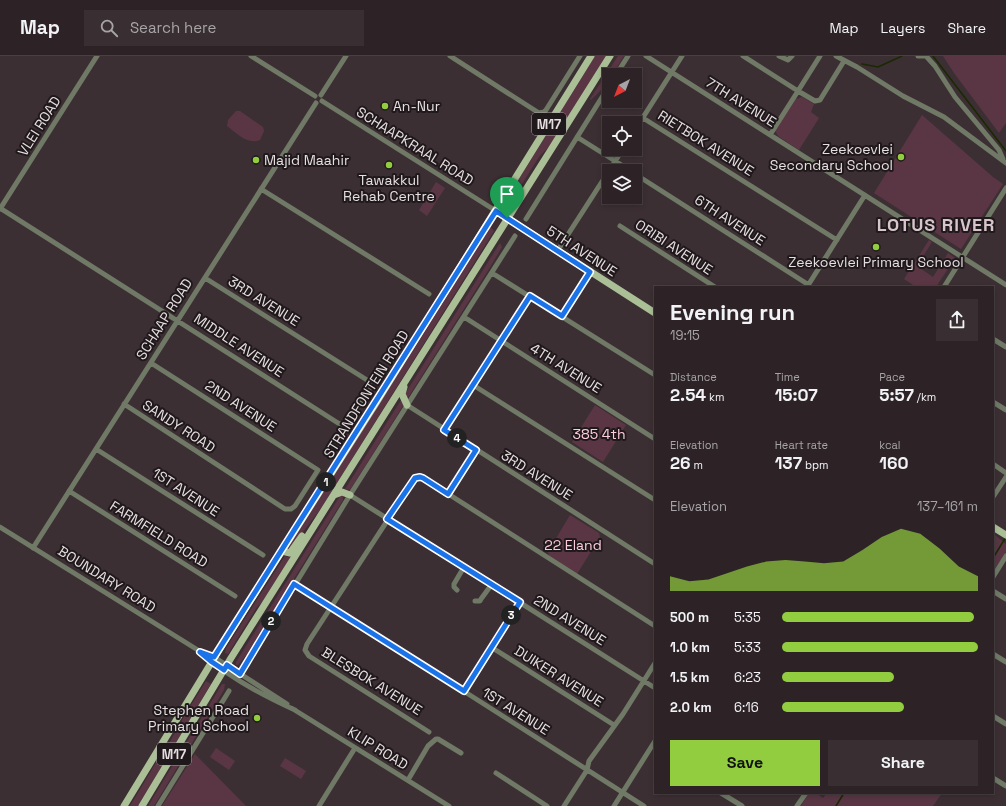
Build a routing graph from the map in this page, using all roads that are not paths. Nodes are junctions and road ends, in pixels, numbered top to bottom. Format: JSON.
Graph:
{"nodes":[{"id":1,"x":97,"y":56,"type":"edge"},
{"id":2,"x":251,"y":56,"type":"edge"},
{"id":3,"x":346,"y":56,"type":"edge"},
{"id":4,"x":450,"y":56,"type":"edge"},
{"id":5,"x":580,"y":56,"type":"edge"},
{"id":6,"x":591,"y":56,"type":"edge"},
{"id":7,"x":610,"y":56,"type":"edge"},
{"id":8,"x":628,"y":56,"type":"edge"},
{"id":9,"x":646,"y":56,"type":"edge"},
{"id":10,"x":682,"y":56,"type":"edge"},
{"id":11,"x":743,"y":56,"type":"edge"},
{"id":12,"x":779,"y":56,"type":"edge"},
{"id":13,"x":792,"y":56,"type":"edge"},
{"id":14,"x":820,"y":56,"type":"edge"},
{"id":15,"x":836,"y":56,"type":"edge"},
{"id":16,"x":918,"y":56,"type":"edge"},
{"id":17,"x":844,"y":61,"type":"junction"},
{"id":18,"x":620,"y":68,"type":"edge"},
{"id":19,"x":672,"y":72,"type":"junction"},
{"id":20,"x":798,"y":91,"type":"junction"},
{"id":21,"x":321,"y":95,"type":"junction"},
{"id":22,"x":315,"y":96,"type":"junction"},
{"id":23,"x":602,"y":97,"type":"edge"},
{"id":24,"x":322,"y":101,"type":"junction"},
{"id":25,"x":316,"y":103,"type":"junction"},
{"id":26,"x":643,"y":118,"type":"joint"},
{"id":27,"x":770,"y":135,"type":"junction"},
{"id":28,"x":577,"y":137,"type":"junction"},
{"id":29,"x":619,"y":156,"type":"edge"},
{"id":30,"x":616,"y":161,"type":"junction"},
{"id":31,"x":1004,"y":161,"type":"edge"},
{"id":32,"x":620,"y":164,"type":"edge"},
{"id":33,"x":642,"y":179,"type":"edge"},
{"id":34,"x":1006,"y":188,"type":"edge"},
{"id":35,"x":261,"y":189,"type":"junction"},
{"id":36,"x":865,"y":195,"type":"junction"},
{"id":37,"x":0,"y":208,"type":"edge"},
{"id":38,"x":496,"y":211,"type":"junction"},
{"id":39,"x":507,"y":218,"type":"junction"},
{"id":40,"x":526,"y":219,"type":"dead end"},
{"id":41,"x":620,"y":226,"type":"dead end"},
{"id":42,"x":515,"y":236,"type":"dead end"},
{"id":43,"x":837,"y":240,"type":"junction"},
{"id":44,"x":558,"y":250,"type":"junction"},
{"id":45,"x":962,"y":257,"type":"junction"},
{"id":46,"x":590,"y":272,"type":"junction"},
{"id":47,"x":492,"y":273,"type":"junction"},
{"id":48,"x":205,"y":278,"type":"junction"},
{"id":49,"x":1006,"y":285,"type":"edge"},
{"id":50,"x":713,"y":286,"type":"edge"},
{"id":51,"x":809,"y":286,"type":"edge"},
{"id":52,"x":945,"y":286,"type":"edge"},
{"id":53,"x":429,"y":294,"type":"dead end"},
{"id":54,"x":530,"y":296,"type":"junction"},
{"id":55,"x":654,"y":312,"type":"edge"},
{"id":56,"x":562,"y":316,"type":"junction"},
{"id":57,"x":464,"y":317,"type":"junction"},
{"id":58,"x":178,"y":320,"type":"junction"},
{"id":59,"x":994,"y":340,"type":"edge"},
{"id":60,"x":501,"y":341,"type":"junction"},
{"id":61,"x":1006,"y":347,"type":"edge"},
{"id":62,"x":151,"y":363,"type":"junction"},
{"id":63,"x":654,"y":374,"type":"edge"},
{"id":64,"x":408,"y":377,"type":"junction"},
{"id":65,"x":473,"y":385,"type":"junction"},
{"id":66,"x":994,"y":403,"type":"edge"},
{"id":67,"x":124,"y":404,"type":"junction"},
{"id":68,"x":407,"y":405,"type":"junction"},
{"id":69,"x":1006,"y":410,"type":"edge"},
{"id":70,"x":344,"y":424,"type":"joint"},
{"id":71,"x":444,"y":430,"type":"junction"},
{"id":72,"x":654,"y":438,"type":"edge"},
{"id":73,"x":96,"y":448,"type":"junction"},
{"id":74,"x":476,"y":450,"type":"junction"},
{"id":75,"x":994,"y":465,"type":"edge"},
{"id":76,"x":318,"y":470,"type":"joint"},
{"id":77,"x":1006,"y":472,"type":"edge"},
{"id":78,"x":1006,"y":477,"type":"edge"},
{"id":79,"x":69,"y":491,"type":"junction"},
{"id":80,"x":334,"y":494,"type":"junction"},
{"id":81,"x":350,"y":494,"type":"junction"},
{"id":82,"x":448,"y":494,"type":"junction"},
{"id":83,"x":994,"y":495,"type":"edge"},
{"id":84,"x":654,"y":499,"type":"edge"},
{"id":85,"x":329,"y":501,"type":"junction"},
{"id":86,"x":387,"y":519,"type":"junction"},
{"id":87,"x":0,"y":527,"type":"edge"},
{"id":88,"x":994,"y":528,"type":"edge"},
{"id":89,"x":1004,"y":534,"type":"edge"},
{"id":90,"x":34,"y":548,"type":"junction"},
{"id":91,"x":282,"y":551,"type":"junction"},
{"id":92,"x":263,"y":555,"type":"dead end"},
{"id":93,"x":1006,"y":556,"type":"edge"},
{"id":94,"x":654,"y":563,"type":"edge"},
{"id":95,"x":464,"y":567,"type":"junction"},
{"id":96,"x":994,"y":575,"type":"edge"},
{"id":97,"x":294,"y":584,"type":"junction"},
{"id":98,"x":492,"y":584,"type":"junction"},
{"id":99,"x":457,"y":590,"type":"dead end"},
{"id":100,"x":994,"y":592,"type":"edge"},
{"id":101,"x":236,"y":596,"type":"dead end"},
{"id":102,"x":1006,"y":599,"type":"edge"},
{"id":103,"x":475,"y":601,"type":"dead end"},
{"id":104,"x":520,"y":602,"type":"junction"},
{"id":105,"x":331,"y":607,"type":"junction"},
{"id":106,"x":654,"y":625,"type":"edge"},
{"id":107,"x":491,"y":647,"type":"junction"},
{"id":108,"x":994,"y":655,"type":"edge"},
{"id":109,"x":213,"y":660,"type":"junction"},
{"id":110,"x":1006,"y":662,"type":"edge"},
{"id":111,"x":654,"y":665,"type":"edge"},
{"id":112,"x":225,"y":668,"type":"junction"},
{"id":113,"x":240,"y":674,"type":"junction"},
{"id":114,"x":644,"y":681,"type":"junction"},
{"id":115,"x":254,"y":686,"type":"junction"},
{"id":116,"x":654,"y":687,"type":"edge"},
{"id":117,"x":229,"y":691,"type":"dead end"},
{"id":118,"x":464,"y":691,"type":"junction"},
{"id":119,"x":994,"y":717,"type":"edge"},
{"id":120,"x":1006,"y":724,"type":"edge"},
{"id":121,"x":614,"y":725,"type":"junction"},
{"id":122,"x":429,"y":732,"type":"dead end"},
{"id":123,"x":355,"y":748,"type":"junction"},
{"id":124,"x":653,"y":750,"type":"edge"},
{"id":125,"x":461,"y":753,"type":"dead end"},
{"id":126,"x":587,"y":770,"type":"junction"},
{"id":127,"x":496,"y":773,"type":"dead end"},
{"id":128,"x":994,"y":779,"type":"edge"},
{"id":129,"x":408,"y":780,"type":"junction"},
{"id":130,"x":1006,"y":786,"type":"edge"},
{"id":131,"x":623,"y":792,"type":"junction"},
{"id":132,"x":723,"y":794,"type":"edge"},
{"id":133,"x":805,"y":794,"type":"edge"},
{"id":134,"x":124,"y":806,"type":"edge"},
{"id":135,"x":142,"y":806,"type":"edge"},
{"id":136,"x":158,"y":806,"type":"edge"},
{"id":137,"x":319,"y":806,"type":"edge"},
{"id":138,"x":449,"y":806,"type":"edge"},
{"id":139,"x":547,"y":806,"type":"edge"},
{"id":140,"x":564,"y":806,"type":"edge"},
{"id":141,"x":614,"y":806,"type":"edge"},
{"id":142,"x":644,"y":806,"type":"edge"},
{"id":143,"x":742,"y":806,"type":"edge"},
{"id":144,"x":797,"y":806,"type":"edge"}],
"edges":[{"from":1,"to":37,"type":"street","name":"VLEI ROAD"},
{"from":2,"to":22,"type":"street"},
{"from":3,"to":21,"type":"street"},
{"from":4,"to":5,"type":"street"},
{"from":6,"to":38,"type":"main road","name":"STRANDFONTEIN ROAD","number":"M17"},
{"from":7,"to":39,"type":"main road","name":"STRANDFONTEIN ROAD","number":"M17"},
{"from":8,"to":18,"type":"street"},
{"from":9,"to":19,"type":"street","name":"7TH AVENUE"},
{"from":10,"to":19,"type":"street"},
{"from":11,"to":20,"type":"street"},
{"from":12,"to":13,"type":"street"},
{"from":14,"to":20,"type":"street"},
{"from":15,"to":17,"type":"street"},
{"from":16,"to":31,"type":"street"},
{"from":17,"to":20,"type":"street"},
{"from":17,"to":31,"type":"street"},
{"from":19,"to":26,"type":"street"},
{"from":19,"to":27,"type":"street","name":"7TH AVENUE"},
{"from":20,"to":27,"type":"street"},
{"from":21,"to":22,"type":"street"},
{"from":21,"to":24,"type":"street"},
{"from":22,"to":25,"type":"street"},
{"from":23,"to":28,"type":"street"},
{"from":24,"to":25,"type":"street"},
{"from":24,"to":38,"type":"street","name":"SCHAAPKRAAL ROAD"},
{"from":25,"to":35,"type":"street","name":"SCHAAP ROAD"},
{"from":26,"to":43,"type":"street","name":"RIETBOK AVENUE"},
{"from":27,"to":36,"type":"street","name":"7TH AVENUE"},
{"from":28,"to":30,"type":"street"},
{"from":28,"to":40,"type":"street"},
{"from":29,"to":30,"type":"street"},
{"from":30,"to":32,"type":"street"},
{"from":30,"to":44,"type":"street"},
{"from":33,"to":51,"type":"street","name":"6TH AVENUE"},
{"from":34,"to":45,"type":"street"},
{"from":35,"to":48,"type":"street","name":"SCHAAP ROAD"},
{"from":35,"to":53,"type":"street"},
{"from":36,"to":43,"type":"street"},
{"from":36,"to":45,"type":"street","name":"7TH AVENUE"},
{"from":37,"to":58,"type":"street","name":"MIDDLE AVENUE"},
{"from":38,"to":39,"type":"main road","name":"5TH AVENUE"},
{"from":38,"to":91,"type":"main road","name":"STRANDFONTEIN ROAD","number":"M17"},
{"from":39,"to":44,"type":"main road","name":"5TH AVENUE"},
{"from":39,"to":64,"type":"main road","name":"STRANDFONTEIN ROAD","number":"M17"},
{"from":41,"to":50,"type":"street","name":"ORIBI AVENUE"},
{"from":42,"to":47,"type":"street"},
{"from":43,"to":51,"type":"street"},
{"from":44,"to":46,"type":"main road","name":"5TH AVENUE"},
{"from":45,"to":49,"type":"street","name":"7TH AVENUE"},
{"from":45,"to":52,"type":"street"},
{"from":46,"to":55,"type":"main road","name":"5TH AVENUE"},
{"from":46,"to":56,"type":"street"},
{"from":47,"to":54,"type":"street"},
{"from":47,"to":57,"type":"street"},
{"from":48,"to":58,"type":"street","name":"SCHAAP ROAD"},
{"from":48,"to":70,"type":"street","name":"3RD AVENUE"},
{"from":54,"to":56,"type":"street"},
{"from":54,"to":60,"type":"street"},
{"from":56,"to":63,"type":"street"},
{"from":57,"to":60,"type":"street","name":"4TH AVENUE"},
{"from":57,"to":68,"type":"street"},
{"from":58,"to":62,"type":"street","name":"SCHAAP ROAD"},
{"from":58,"to":70,"type":"street","name":"MIDDLE AVENUE"},
{"from":59,"to":61,"type":"street"},
{"from":60,"to":65,"type":"street"},
{"from":60,"to":72,"type":"street","name":"4TH AVENUE"},
{"from":62,"to":67,"type":"street","name":"SCHAAP ROAD"},
{"from":62,"to":76,"type":"street","name":"2ND AVENUE"},
{"from":64,"to":68,"type":"main road"},
{"from":64,"to":80,"type":"main road","name":"STRANDFONTEIN ROAD","number":"M17"},
{"from":65,"to":71,"type":"street"},
{"from":65,"to":84,"type":"street"},
{"from":66,"to":69,"type":"street"},
{"from":67,"to":73,"type":"street","name":"SCHAAP ROAD"},
{"from":67,"to":76,"type":"street","name":"SANDY ROAD"},
{"from":68,"to":71,"type":"street","name":"3RD AVENUE"},
{"from":68,"to":81,"type":"street"},
{"from":71,"to":74,"type":"street","name":"3RD AVENUE"},
{"from":73,"to":79,"type":"street","name":"SCHAAP ROAD"},
{"from":73,"to":92,"type":"street","name":"1ST AVENUE"},
{"from":74,"to":82,"type":"street"},
{"from":74,"to":94,"type":"street","name":"3RD AVENUE"},
{"from":75,"to":77,"type":"street"},
{"from":78,"to":83,"type":"street"},
{"from":79,"to":90,"type":"street","name":"SCHAAP ROAD"},
{"from":79,"to":101,"type":"street","name":"FARMFIELD ROAD"},
{"from":80,"to":81,"type":"main road"},
{"from":80,"to":85,"type":"main road","name":"STRANDFONTEIN ROAD","number":"M17"},
{"from":81,"to":86,"type":"street","name":"2ND AVENUE"},
{"from":81,"to":97,"type":"street"},
{"from":82,"to":86,"type":"street","name":"BLESBOK AVENUE"},
{"from":82,"to":106,"type":"street"},
{"from":85,"to":91,"type":"main road"},
{"from":85,"to":112,"type":"main road","name":"STRANDFONTEIN ROAD","number":"M17"},
{"from":86,"to":95,"type":"street","name":"2ND AVENUE"},
{"from":86,"to":105,"type":"street","name":"BLESBOK AVENUE"},
{"from":87,"to":90,"type":"street","name":"BOUNDARY ROAD"},
{"from":88,"to":89,"type":"main road"},
{"from":90,"to":109,"type":"street","name":"BOUNDARY ROAD"},
{"from":91,"to":109,"type":"main road","name":"STRANDFONTEIN ROAD","number":"M17"},
{"from":93,"to":96,"type":"street"},
{"from":95,"to":98,"type":"street","name":"2ND AVENUE"},
{"from":95,"to":99,"type":"street"},
{"from":97,"to":105,"type":"street","name":"1ST AVENUE"},
{"from":97,"to":113,"type":"street"},
{"from":98,"to":103,"type":"street"},
{"from":98,"to":104,"type":"street","name":"2ND AVENUE"},
{"from":100,"to":102,"type":"street"},
{"from":104,"to":107,"type":"street"},
{"from":104,"to":114,"type":"street","name":"2ND AVENUE"},
{"from":105,"to":118,"type":"street","name":"1ST AVENUE"},
{"from":105,"to":122,"type":"street","name":"BLESBOK AVENUE"},
{"from":107,"to":118,"type":"street"},
{"from":107,"to":121,"type":"street","name":"DUIKER AVENUE"},
{"from":108,"to":110,"type":"street"},
{"from":109,"to":112,"type":"street","name":"KLIP ROAD"},
{"from":109,"to":134,"type":"main road","name":"STRANDFONTEIN ROAD","number":"M17"},
{"from":111,"to":114,"type":"street"},
{"from":112,"to":113,"type":"street","name":"KLIP ROAD"},
{"from":112,"to":115,"type":"street","name":"KLIP ROAD"},
{"from":112,"to":135,"type":"main road","name":"STRANDFONTEIN ROAD","number":"M17"},
{"from":113,"to":115,"type":"street","name":"KLIP ROAD"},
{"from":114,"to":116,"type":"street","name":"2ND AVENUE"},
{"from":114,"to":121,"type":"street"},
{"from":115,"to":123,"type":"street","name":"KLIP ROAD"},
{"from":117,"to":136,"type":"street"},
{"from":118,"to":126,"type":"street","name":"1ST AVENUE"},
{"from":119,"to":120,"type":"street"},
{"from":121,"to":126,"type":"street"},
{"from":123,"to":129,"type":"street","name":"KLIP ROAD"},
{"from":123,"to":137,"type":"street"},
{"from":124,"to":131,"type":"street"},
{"from":125,"to":129,"type":"street"},
{"from":126,"to":131,"type":"street","name":"1ST AVENUE"},
{"from":126,"to":140,"type":"street"},
{"from":127,"to":139,"type":"street"},
{"from":128,"to":130,"type":"street"},
{"from":129,"to":138,"type":"street","name":"KLIP ROAD"},
{"from":131,"to":141,"type":"street"},
{"from":131,"to":142,"type":"street","name":"1ST AVENUE"},
{"from":132,"to":143,"type":"street"},
{"from":133,"to":144,"type":"street"}]}
